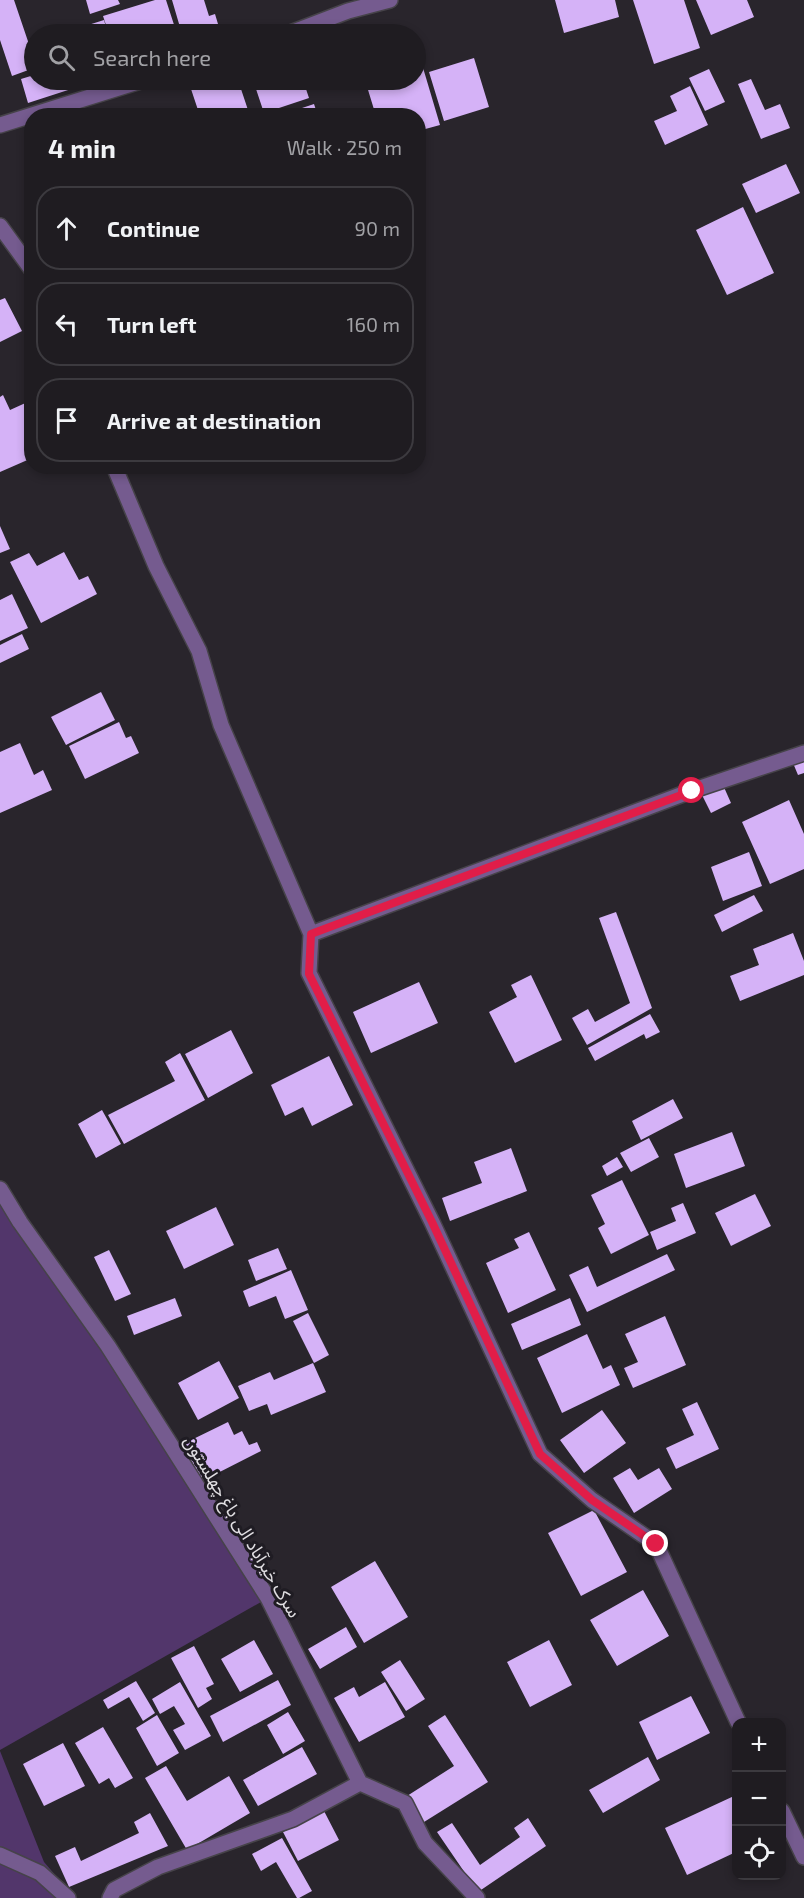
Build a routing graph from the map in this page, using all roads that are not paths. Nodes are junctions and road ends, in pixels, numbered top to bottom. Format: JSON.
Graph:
{"nodes":[{"id":1,"x":390,"y":0,"type":"edge"},
{"id":2,"x":314,"y":24,"type":"edge"},
{"id":3,"x":112,"y":90,"type":"edge"},
{"id":4,"x":54,"y":108,"type":"edge"},
{"id":5,"x":24,"y":118,"type":"edge"},
{"id":6,"x":0,"y":125,"type":"edge"},
{"id":7,"x":0,"y":226,"type":"edge"},
{"id":8,"x":24,"y":259,"type":"edge"},
{"id":9,"x":117,"y":474,"type":"edge"},
{"id":10,"x":804,"y":753,"type":"edge"},
{"id":11,"x":311,"y":934,"type":"junction"},
{"id":12,"x":0,"y":1189,"type":"edge"},
{"id":13,"x":736,"y":1718,"type":"edge"},
{"id":14,"x":360,"y":1783,"type":"junction"},
{"id":15,"x":786,"y":1819,"type":"edge"},
{"id":16,"x":0,"y":1855,"type":"edge"},
{"id":17,"x":804,"y":1857,"type":"edge"},
{"id":18,"x":68,"y":1898,"type":"edge"},
{"id":19,"x":110,"y":1898,"type":"edge"},
{"id":20,"x":477,"y":1898,"type":"edge"}],
"edges":[{"from":1,"to":2,"type":"street"},
{"from":3,"to":4,"type":"street"},
{"from":5,"to":6,"type":"street"},
{"from":7,"to":8,"type":"street"},
{"from":9,"to":11,"type":"street"},
{"from":10,"to":11,"type":"street"},
{"from":11,"to":13,"type":"street"},
{"from":12,"to":14,"type":"street","name":"سرک خیرآباد الی باغ چهلستون"},
{"from":14,"to":19,"type":"street"},
{"from":14,"to":20,"type":"street"},
{"from":15,"to":17,"type":"street"},
{"from":16,"to":18,"type":"street"}]}
